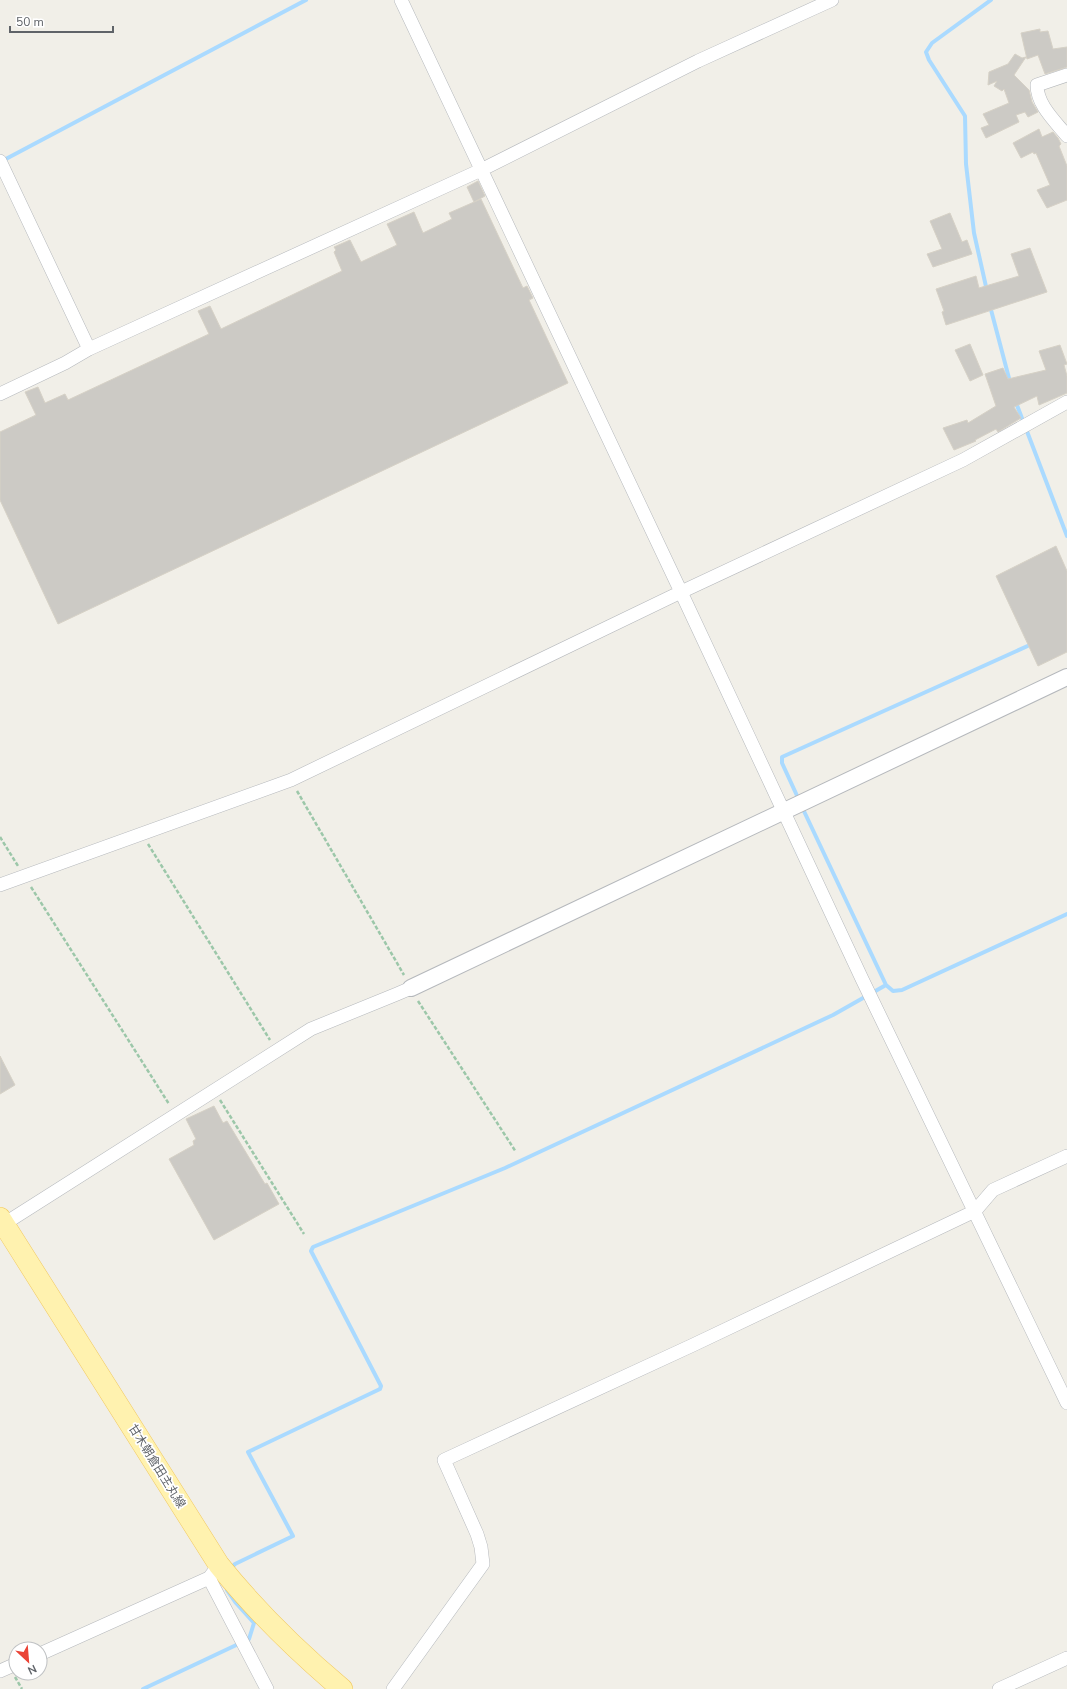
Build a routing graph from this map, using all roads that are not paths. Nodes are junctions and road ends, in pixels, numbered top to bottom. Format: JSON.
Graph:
{"nodes":[{"id":1,"x":401,"y":0,"type":"edge"},
{"id":2,"x":832,"y":0,"type":"edge"},
{"id":3,"x":1067,"y":75,"type":"edge"},
{"id":4,"x":1067,"y":136,"type":"edge"},
{"id":5,"x":0,"y":161,"type":"edge"},
{"id":6,"x":481,"y":170,"type":"junction"},
{"id":7,"x":89,"y":349,"type":"junction"},
{"id":8,"x":0,"y":394,"type":"edge"},
{"id":9,"x":1067,"y":402,"type":"edge"},
{"id":10,"x":681,"y":592,"type":"junction"},
{"id":11,"x":1067,"y":677,"type":"edge"},
{"id":12,"x":784,"y":811,"type":"junction"},
{"id":13,"x":0,"y":885,"type":"edge"},
{"id":14,"x":411,"y":988,"type":"joint"},
{"id":15,"x":1067,"y":1156,"type":"edge"},
{"id":16,"x":975,"y":1211,"type":"junction"},
{"id":17,"x":2,"y":1221,"type":"edge"},
{"id":18,"x":1067,"y":1403,"type":"edge"},
{"id":19,"x":220,"y":1573,"type":"junction"},
{"id":20,"x":48,"y":1650,"type":"edge"},
{"id":21,"x":1067,"y":1658,"type":"edge"},
{"id":22,"x":267,"y":1689,"type":"edge"},
{"id":23,"x":342,"y":1689,"type":"edge"},
{"id":24,"x":394,"y":1689,"type":"edge"},
{"id":25,"x":999,"y":1689,"type":"edge"}],
"edges":[{"from":1,"to":6,"type":"street"},
{"from":2,"to":6,"type":"street"},
{"from":3,"to":4,"type":"street"},
{"from":5,"to":7,"type":"street"},
{"from":6,"to":7,"type":"street"},
{"from":6,"to":10,"type":"street"},
{"from":7,"to":8,"type":"street"},
{"from":9,"to":10,"type":"street"},
{"from":10,"to":12,"type":"street"},
{"from":10,"to":13,"type":"street"},
{"from":11,"to":12,"type":"street"},
{"from":12,"to":14,"type":"street"},
{"from":12,"to":16,"type":"street"},
{"from":14,"to":17,"type":"street"},
{"from":15,"to":16,"type":"street"},
{"from":16,"to":18,"type":"street"},
{"from":16,"to":24,"type":"street"},
{"from":17,"to":19,"type":"main road","name":"甘木朝倉田主丸線"},
{"from":19,"to":20,"type":"street"},
{"from":19,"to":22,"type":"street"},
{"from":19,"to":23,"type":"main road","name":"甘木朝倉田主丸線"},
{"from":21,"to":25,"type":"street"}]}
